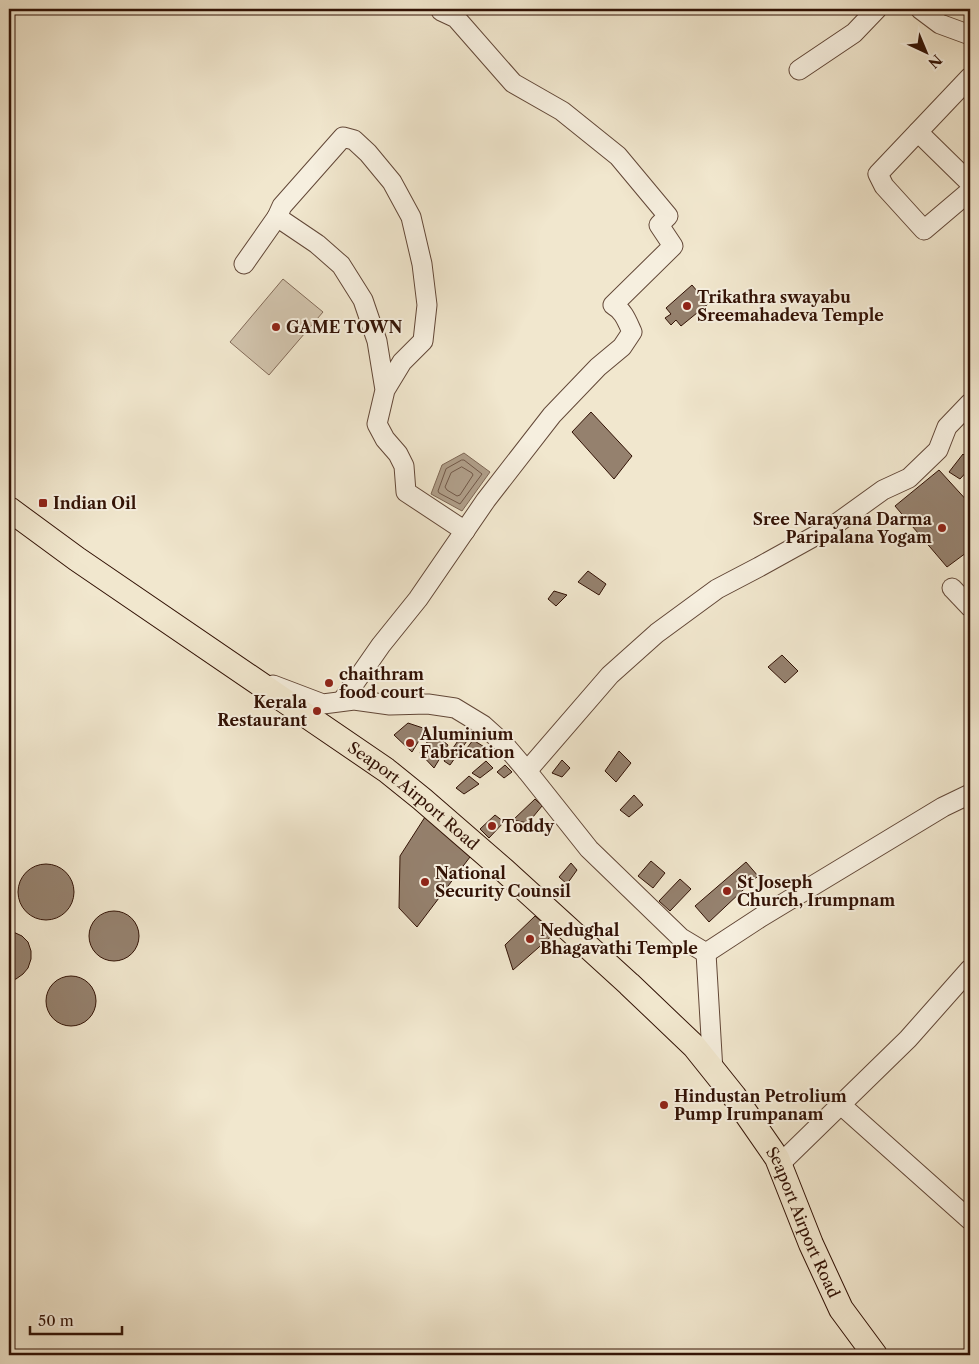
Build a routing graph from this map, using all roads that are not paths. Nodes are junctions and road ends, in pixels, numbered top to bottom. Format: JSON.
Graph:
{"nodes":[{"id":1,"x":877,"y":9,"type":"edge"},
{"id":2,"x":920,"y":9,"type":"edge"},
{"id":3,"x":441,"y":11,"type":"dead end"},
{"id":4,"x":970,"y":35,"type":"edge"},
{"id":5,"x":799,"y":70,"type":"dead end"},
{"id":6,"x":970,"y":77,"type":"edge"},
{"id":7,"x":918,"y":132,"type":"junction"},
{"id":8,"x":970,"y":183,"type":"edge"},
{"id":9,"x":970,"y":192,"type":"edge"},
{"id":10,"x":277,"y":217,"type":"junction"},
{"id":11,"x":244,"y":264,"type":"dead end"},
{"id":12,"x":379,"y":354,"type":"junction"},
{"id":13,"x":402,"y":362,"type":"junction"},
{"id":14,"x":384,"y":390,"type":"junction"},
{"id":15,"x":970,"y":403,"type":"edge"},
{"id":16,"x":9,"y":509,"type":"edge"},
{"id":17,"x":465,"y":531,"type":"junction"},
{"id":18,"x":952,"y":588,"type":"dead end"},
{"id":19,"x":970,"y":607,"type":"edge"},
{"id":20,"x":247,"y":675,"type":"junction"},
{"id":21,"x":342,"y":701,"type":"junction"},
{"id":22,"x":527,"y":771,"type":"junction"},
{"id":23,"x":970,"y":794,"type":"edge"},
{"id":24,"x":706,"y":953,"type":"junction"},
{"id":25,"x":970,"y":969,"type":"edge"},
{"id":26,"x":713,"y":1071,"type":"junction"},
{"id":27,"x":841,"y":1105,"type":"junction"},
{"id":28,"x":779,"y":1163,"type":"junction"},
{"id":29,"x":970,"y":1220,"type":"edge"},
{"id":30,"x":875,"y":1355,"type":"edge"}],
"edges":[{"from":1,"to":5,"type":"street"},
{"from":2,"to":4,"type":"street"},
{"from":3,"to":17,"type":"street"},
{"from":6,"to":7,"type":"street"},
{"from":7,"to":8,"type":"street"},
{"from":7,"to":9,"type":"street"},
{"from":10,"to":11,"type":"street"},
{"from":10,"to":12,"type":"street"},
{"from":10,"to":13,"type":"street"},
{"from":12,"to":13,"type":"street"},
{"from":12,"to":14,"type":"street"},
{"from":13,"to":14,"type":"street"},
{"from":14,"to":17,"type":"street"},
{"from":15,"to":22,"type":"street"},
{"from":16,"to":20,"type":"main road","name":"Seaport Airport Road"},
{"from":17,"to":21,"type":"street"},
{"from":18,"to":19,"type":"street"},
{"from":20,"to":21,"type":"street"},
{"from":20,"to":26,"type":"main road","name":"Seaport Airport Road"},
{"from":21,"to":22,"type":"street"},
{"from":22,"to":24,"type":"street"},
{"from":23,"to":24,"type":"street"},
{"from":24,"to":26,"type":"street"},
{"from":25,"to":27,"type":"street"},
{"from":26,"to":28,"type":"main road","name":"Seaport Airport Road"},
{"from":27,"to":28,"type":"street"},
{"from":27,"to":29,"type":"street"},
{"from":28,"to":30,"type":"main road","name":"Seaport Airport Road"}]}
